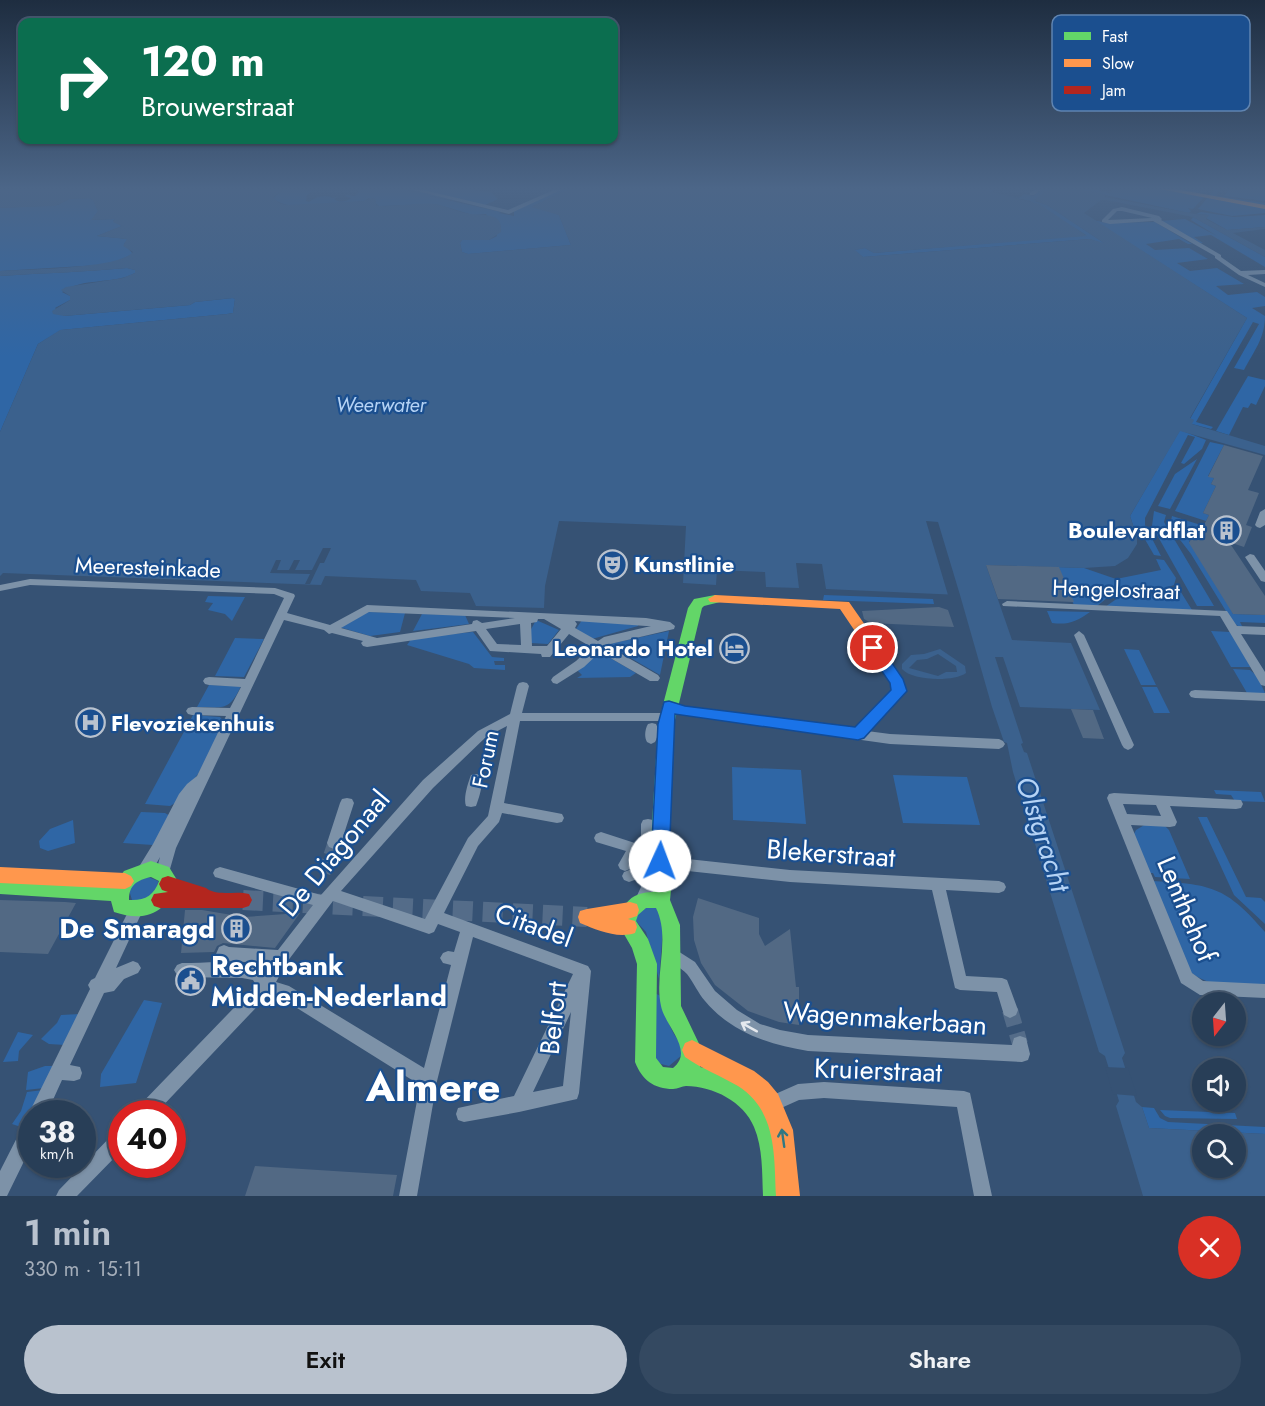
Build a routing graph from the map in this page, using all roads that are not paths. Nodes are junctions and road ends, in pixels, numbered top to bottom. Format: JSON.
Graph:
{"nodes":[{"id":1,"x":1199,"y":245,"type":"edge"},
{"id":2,"x":1265,"y":272,"type":"edge"},
{"id":3,"x":1241,"y":273,"type":"junction"},
{"id":4,"x":1265,"y":285,"type":"edge"},
{"id":5,"x":1265,"y":512,"type":"edge"},
{"id":6,"x":1260,"y":525,"type":"dead end"},
{"id":7,"x":1250,"y":557,"type":"dead end"},
{"id":8,"x":1265,"y":579,"type":"edge"},
{"id":9,"x":0,"y":588,"type":"edge"},
{"id":10,"x":1007,"y":604,"type":"dead end"},
{"id":11,"x":473,"y":613,"type":"junction"},
{"id":12,"x":546,"y":616,"type":"junction"},
{"id":13,"x":578,"y":616,"type":"junction"},
{"id":14,"x":287,"y":617,"type":"dead end"},
{"id":15,"x":525,"y":621,"type":"junction"},
{"id":16,"x":478,"y":627,"type":"junction"},
{"id":17,"x":568,"y":628,"type":"junction"},
{"id":18,"x":329,"y":630,"type":"junction"},
{"id":19,"x":1233,"y":630,"type":"junction"},
{"id":20,"x":1265,"y":631,"type":"edge"},
{"id":21,"x":1079,"y":636,"type":"dead end"},
{"id":22,"x":597,"y":646,"type":"junction"},
{"id":23,"x":526,"y":649,"type":"junction"},
{"id":24,"x":654,"y":678,"type":"dead end"},
{"id":25,"x":557,"y":680,"type":"dead end"},
{"id":26,"x":209,"y":681,"type":"dead end"},
{"id":27,"x":1265,"y":682,"type":"edge"},
{"id":28,"x":248,"y":683,"type":"junction"},
{"id":29,"x":523,"y":686,"type":"dead end"},
{"id":30,"x":1195,"y":694,"type":"dead end"},
{"id":31,"x":1265,"y":697,"type":"edge"},
{"id":32,"x":192,"y":711,"type":"dead end"},
{"id":33,"x":234,"y":712,"type":"junction"},
{"id":34,"x":668,"y":712,"type":"junction"},
{"id":35,"x":515,"y":717,"type":"junction"},
{"id":36,"x":858,"y":734,"type":"junction"},
{"id":37,"x":999,"y":744,"type":"dead end"},
{"id":38,"x":1128,"y":745,"type":"dead end"},
{"id":39,"x":204,"y":778,"type":"junction"},
{"id":40,"x":476,"y":779,"type":"dead end"},
{"id":41,"x":428,"y":784,"type":"joint"},
{"id":42,"x":1161,"y":801,"type":"junction"},
{"id":43,"x":471,"y":802,"type":"dead end"},
{"id":44,"x":347,"y":803,"type":"dead end"},
{"id":45,"x":1236,"y":804,"type":"dead end"},
{"id":46,"x":496,"y":810,"type":"junction"},
{"id":47,"x":557,"y":818,"type":"dead end"},
{"id":48,"x":1123,"y":819,"type":"junction"},
{"id":49,"x":648,"y":824,"type":"dead end"},
{"id":50,"x":601,"y":838,"type":"dead end"},
{"id":51,"x":334,"y":843,"type":"tunnel mouth"},
{"id":52,"x":635,"y":848,"type":"junction"},
{"id":53,"x":655,"y":864,"type":"junction"},
{"id":54,"x":144,"y":870,"type":"junction"},
{"id":55,"x":221,"y":874,"type":"dead end"},
{"id":56,"x":0,"y":875,"type":"edge"},
{"id":57,"x":166,"y":878,"type":"junction"},
{"id":58,"x":125,"y":881,"type":"junction"},
{"id":59,"x":938,"y":884,"type":"junction"},
{"id":60,"x":0,"y":886,"type":"edge"},
{"id":61,"x":999,"y":887,"type":"dead end"},
{"id":62,"x":118,"y":894,"type":"junction"},
{"id":63,"x":327,"y":898,"type":"junction"},
{"id":64,"x":206,"y":899,"type":"junction"},
{"id":65,"x":160,"y":900,"type":"junction"},
{"id":66,"x":243,"y":900,"type":"tunnel mouth"},
{"id":67,"x":642,"y":900,"type":"junction"},
{"id":68,"x":661,"y":900,"type":"junction"},
{"id":69,"x":630,"y":909,"type":"junction"},
{"id":70,"x":136,"y":910,"type":"junction"},
{"id":71,"x":435,"y":915,"type":"junction"},
{"id":72,"x":628,"y":927,"type":"junction"},
{"id":73,"x":468,"y":928,"type":"junction"},
{"id":74,"x":224,"y":952,"type":"dead end"},
{"id":75,"x":670,"y":952,"type":"junction"},
{"id":76,"x":282,"y":957,"type":"junction"},
{"id":77,"x":133,"y":968,"type":"dead end"},
{"id":78,"x":182,"y":970,"type":"dead end"},
{"id":79,"x":583,"y":970,"type":"junction"},
{"id":80,"x":98,"y":985,"type":"junction"},
{"id":81,"x":265,"y":987,"type":"junction"},
{"id":82,"x":1265,"y":991,"type":"edge"},
{"id":83,"x":1010,"y":1010,"type":"tunnel mouth"},
{"id":84,"x":1021,"y":1049,"type":"dead end"},
{"id":85,"x":693,"y":1050,"type":"junction"},
{"id":86,"x":683,"y":1075,"type":"junction"},
{"id":87,"x":429,"y":1081,"type":"junction"},
{"id":88,"x":44,"y":1100,"type":"edge"},
{"id":89,"x":156,"y":1100,"type":"edge"},
{"id":90,"x":519,"y":1104,"type":"junction"},
{"id":91,"x":765,"y":1108,"type":"junction"},
{"id":92,"x":464,"y":1114,"type":"dead end"},
{"id":93,"x":108,"y":1151,"type":"edge"},
{"id":94,"x":18,"y":1154,"type":"edge"},
{"id":95,"x":0,"y":1190,"type":"edge"},
{"id":96,"x":65,"y":1196,"type":"edge"},
{"id":97,"x":408,"y":1196,"type":"edge"},
{"id":98,"x":775,"y":1196,"type":"edge"},
{"id":99,"x":788,"y":1196,"type":"edge"},
{"id":100,"x":983,"y":1196,"type":"edge"}],
"edges":[{"from":1,"to":3,"type":"street"},
{"from":2,"to":3,"type":"street"},
{"from":3,"to":4,"type":"street"},
{"from":5,"to":6,"type":"street"},
{"from":7,"to":8,"type":"street"},
{"from":9,"to":28,"type":"street","name":"Meeresteinkade"},
{"from":10,"to":19,"type":"street","name":"Hengelostraat"},
{"from":11,"to":12,"type":"street"},
{"from":11,"to":16,"type":"street"},
{"from":11,"to":18,"type":"street"},
{"from":12,"to":13,"type":"street"},
{"from":12,"to":15,"type":"street"},
{"from":12,"to":17,"type":"street"},
{"from":13,"to":17,"type":"street"},
{"from":13,"to":22,"type":"street"},
{"from":14,"to":18,"type":"street"},
{"from":15,"to":16,"type":"street"},
{"from":15,"to":23,"type":"street"},
{"from":16,"to":18,"type":"street"},
{"from":16,"to":23,"type":"street"},
{"from":17,"to":22,"type":"street"},
{"from":17,"to":23,"type":"street"},
{"from":19,"to":20,"type":"street"},
{"from":19,"to":27,"type":"street"},
{"from":21,"to":38,"type":"street"},
{"from":22,"to":24,"type":"street"},
{"from":22,"to":25,"type":"street"},
{"from":26,"to":28,"type":"street"},
{"from":28,"to":33,"type":"street"},
{"from":29,"to":35,"type":"street"},
{"from":30,"to":31,"type":"street"},
{"from":32,"to":33,"type":"street"},
{"from":33,"to":39,"type":"street"},
{"from":34,"to":35,"type":"street"},
{"from":34,"to":36,"type":"street"},
{"from":34,"to":36,"type":"main road"},
{"from":34,"to":53,"type":"main road"},
{"from":35,"to":41,"type":"street","name":"Forum"},
{"from":35,"to":46,"type":"street","name":"Forum"},
{"from":36,"to":37,"type":"street"},
{"from":39,"to":54,"type":"street"},
{"from":39,"to":57,"type":"street"},
{"from":40,"to":43,"type":"street","name":"Forum"},
{"from":41,"to":63,"type":"street","name":"De Diagonaal"},
{"from":42,"to":45,"type":"street","name":"Lenthehof"},
{"from":42,"to":48,"type":"street","name":"Lenthehof"},
{"from":42,"to":48,"type":"street","name":"Lenthehof"},
{"from":44,"to":51,"type":"street"},
{"from":46,"to":47,"type":"street"},
{"from":46,"to":71,"type":"street"},
{"from":48,"to":82,"type":"street","name":"Lenthehof"},
{"from":49,"to":53,"type":"street"},
{"from":50,"to":52,"type":"street"},
{"from":52,"to":53,"type":"street"},
{"from":52,"to":53,"type":"street"},
{"from":53,"to":59,"type":"street","name":"Blekerstraat"},
{"from":53,"to":67,"type":"street"},
{"from":53,"to":68,"type":"main road"},
{"from":54,"to":57,"type":"main road"},
{"from":54,"to":58,"type":"main road"},
{"from":55,"to":63,"type":"street"},
{"from":56,"to":58,"type":"main road"},
{"from":57,"to":64,"type":"main road"},
{"from":57,"to":65,"type":"main road"},
{"from":58,"to":62,"type":"main road"},
{"from":59,"to":61,"type":"street","name":"Blekerstraat"},
{"from":59,"to":83,"type":"street"},
{"from":60,"to":62,"type":"main road"},
{"from":62,"to":70,"type":"main road"},
{"from":63,"to":71,"type":"street"},
{"from":63,"to":76,"type":"street","name":"De Diagonaal"},
{"from":64,"to":65,"type":"main road"},
{"from":64,"to":66,"type":"main road"},
{"from":65,"to":70,"type":"main road"},
{"from":67,"to":68,"type":"main road"},
{"from":67,"to":69,"type":"main road"},
{"from":68,"to":75,"type":"main road"},
{"from":69,"to":72,"type":"main road"},
{"from":69,"to":72,"type":"main road"},
{"from":70,"to":80,"type":"street"},
{"from":71,"to":73,"type":"street","name":"Citadel"},
{"from":72,"to":86,"type":"main road"},
{"from":73,"to":79,"type":"street","name":"Citadel"},
{"from":73,"to":87,"type":"street","name":"Citadel"},
{"from":74,"to":76,"type":"street"},
{"from":84,"to":75,"type":"street","name":"Wagenmakerbaan","one_way":true},
{"from":75,"to":85,"type":"main road"},
{"from":76,"to":81,"type":"street","name":"De Diagonaal"},
{"from":77,"to":80,"type":"street"},
{"from":78,"to":81,"type":"street"},
{"from":79,"to":90,"type":"street","name":"Belfort"},
{"from":79,"to":90,"type":"street","name":"Belfort"},
{"from":80,"to":88,"type":"street"},
{"from":81,"to":87,"type":"street"},
{"from":81,"to":89,"type":"street","name":"De Diagonaal"},
{"from":85,"to":86,"type":"main road"},
{"from":85,"to":91,"type":"main road"},
{"from":86,"to":91,"type":"main road"},
{"from":87,"to":97,"type":"street","name":"Citadel"},
{"from":90,"to":92,"type":"street","name":"Belfort"},
{"from":91,"to":98,"type":"main road"},
{"from":99,"to":91,"type":"main road","one_way":true},
{"from":91,"to":100,"type":"street","name":"Kruierstraat"},
{"from":93,"to":96,"type":"street"},
{"from":94,"to":95,"type":"street"}]}
